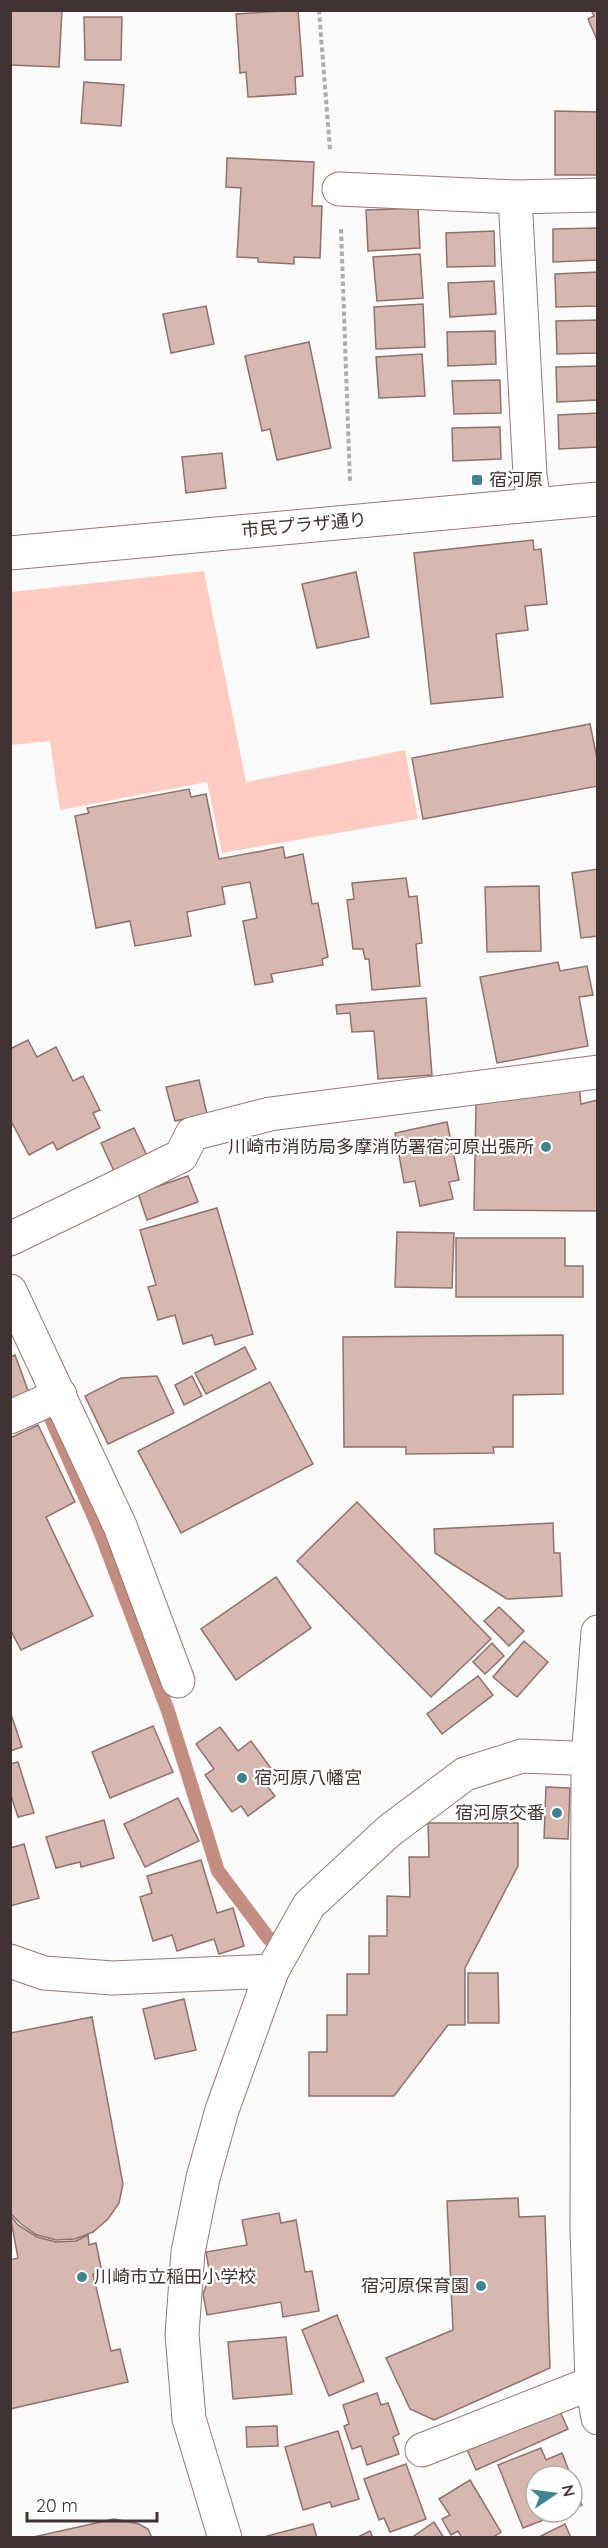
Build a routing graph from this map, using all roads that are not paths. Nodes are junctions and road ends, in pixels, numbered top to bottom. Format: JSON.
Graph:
{"nodes":[{"id":1,"x":339,"y":189,"type":"road end"},
{"id":2,"x":597,"y":195,"type":"edge"},
{"id":3,"x":515,"y":197,"type":"junction"},
{"id":4,"x":597,"y":499,"type":"edge"},
{"id":5,"x":534,"y":503,"type":"junction"},
{"id":6,"x":10,"y":553,"type":"edge"},
{"id":7,"x":597,"y":1072,"type":"edge"},
{"id":8,"x":10,"y":1239,"type":"edge"},
{"id":9,"x":10,"y":1291,"type":"edge"},
{"id":10,"x":60,"y":1395,"type":"junction"},
{"id":11,"x":10,"y":1417,"type":"edge"},
{"id":12,"x":597,"y":1632,"type":"edge"},
{"id":13,"x":178,"y":1681,"type":"dead end"},
{"id":14,"x":593,"y":1759,"type":"edge"},
{"id":15,"x":10,"y":1961,"type":"edge"},
{"id":16,"x":272,"y":1971,"type":"junction"},
{"id":17,"x":44,"y":1973,"type":"junction"},
{"id":18,"x":10,"y":1988,"type":"edge"},
{"id":19,"x":592,"y":2383,"type":"junction"},
{"id":20,"x":597,"y":2418,"type":"edge"},
{"id":21,"x":422,"y":2450,"type":"dead end"},
{"id":22,"x":225,"y":2538,"type":"edge"}],
"edges":[{"from":1,"to":3,"type":"street"},
{"from":2,"to":3,"type":"street"},
{"from":3,"to":5,"type":"street"},
{"from":4,"to":5,"type":"street","name":"市民プラザ通り"},
{"from":5,"to":6,"type":"street","name":"市民プラザ通り"},
{"from":7,"to":8,"type":"street"},
{"from":9,"to":10,"type":"street"},
{"from":10,"to":11,"type":"street"},
{"from":10,"to":13,"type":"street"},
{"from":12,"to":14,"type":"street"},
{"from":14,"to":16,"type":"street"},
{"from":14,"to":19,"type":"street"},
{"from":15,"to":17,"type":"street"},
{"from":16,"to":17,"type":"street"},
{"from":16,"to":22,"type":"street"},
{"from":17,"to":18,"type":"street"},
{"from":19,"to":20,"type":"street"},
{"from":19,"to":21,"type":"street"}]}
